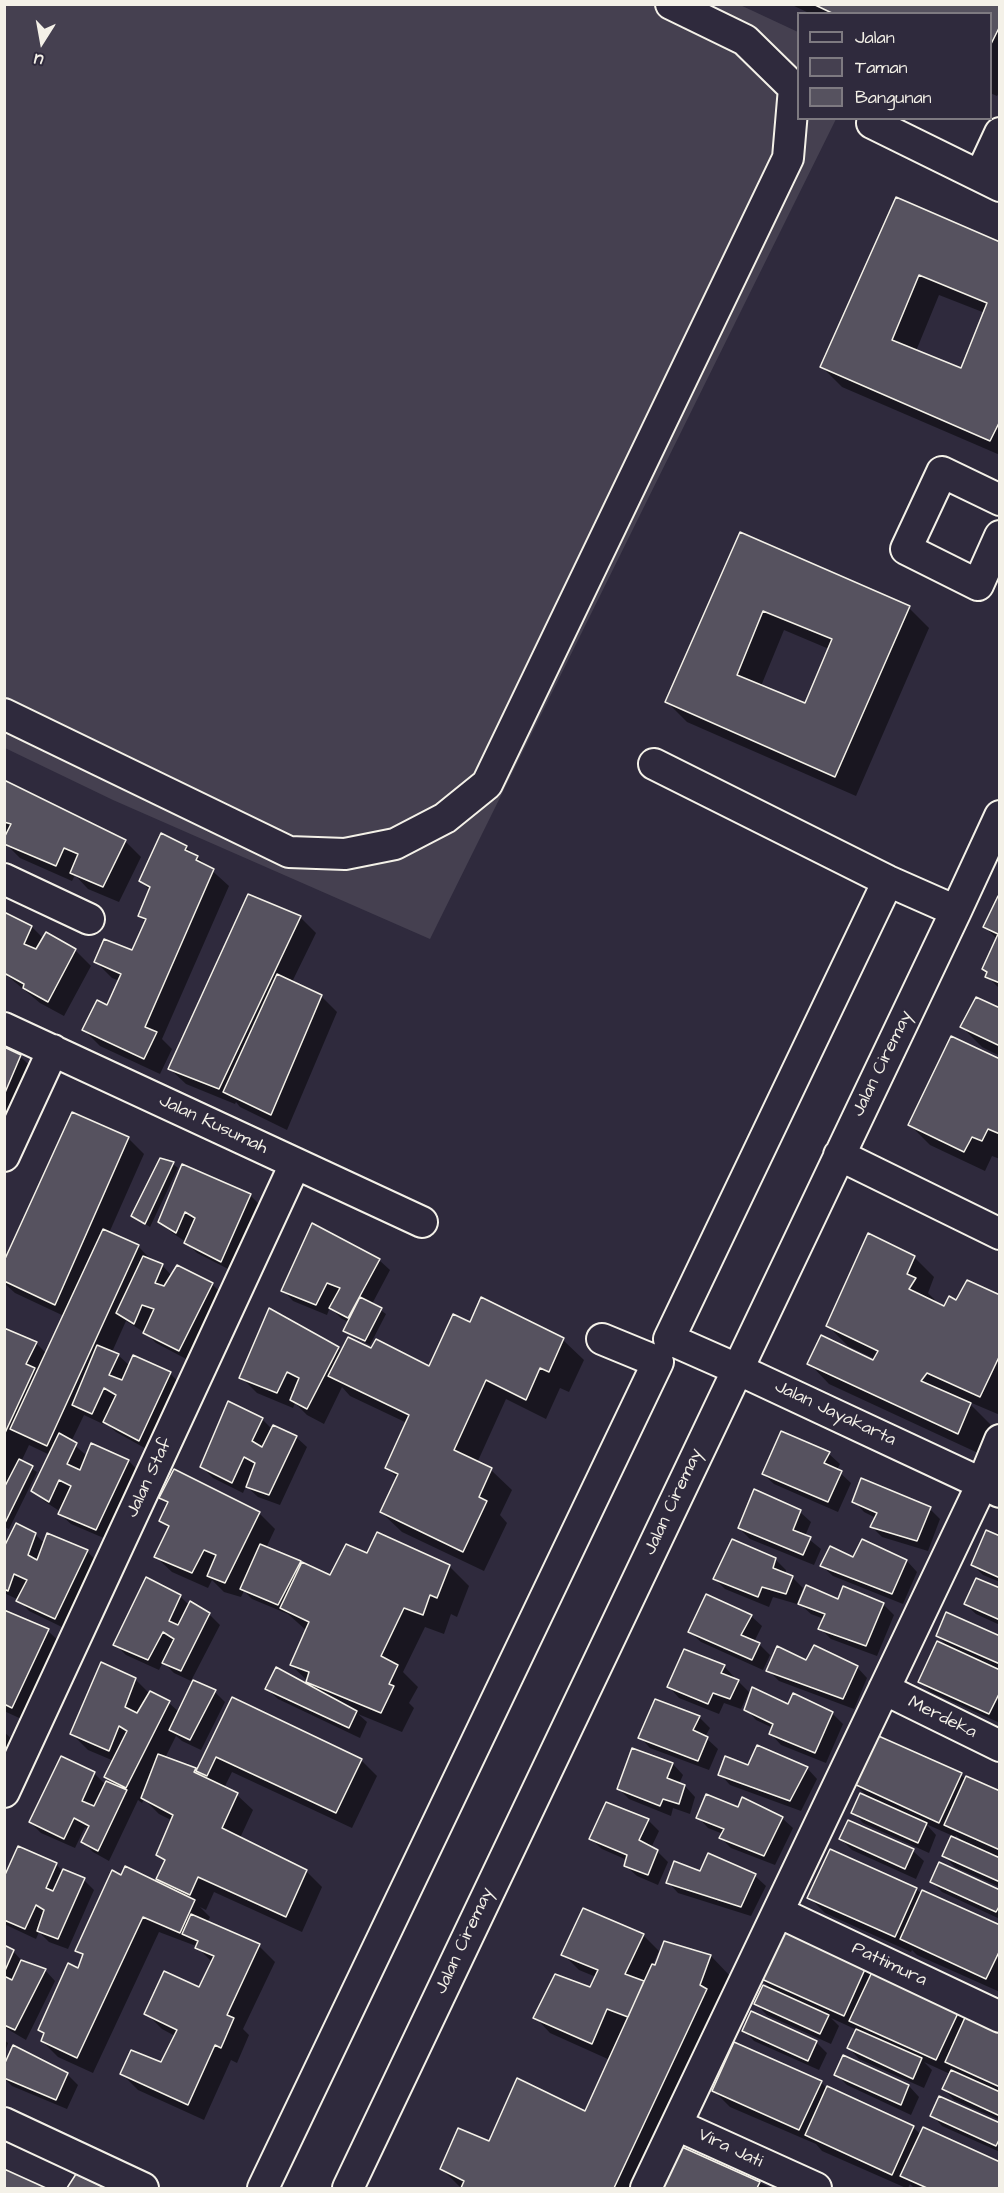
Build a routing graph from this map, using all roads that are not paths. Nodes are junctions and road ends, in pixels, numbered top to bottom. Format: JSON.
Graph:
{"nodes":[{"id":1,"x":671,"y":4,"type":"edge"},
{"id":2,"x":872,"y":123,"type":"dead end"},
{"id":3,"x":999,"y":133,"type":"edge"},
{"id":4,"x":990,"y":181,"type":"edge"},
{"id":5,"x":999,"y":500,"type":"edge"},
{"id":6,"x":999,"y":536,"type":"edge"},
{"id":7,"x":4,"y":714,"type":"edge"},
{"id":8,"x":654,"y":764,"type":"dead end"},
{"id":9,"x":999,"y":816,"type":"edge"},
{"id":10,"x":993,"y":849,"type":"edge"},
{"id":11,"x":4,"y":879,"type":"edge"},
{"id":12,"x":888,"y":881,"type":"junction"},
{"id":13,"x":957,"y":911,"type":"junction"},
{"id":14,"x":89,"y":920,"type":"dead end"},
{"id":15,"x":4,"y":1028,"type":"edge"},
{"id":16,"x":53,"y":1050,"type":"junction"},
{"id":17,"x":839,"y":1155,"type":"junction"},
{"id":18,"x":4,"y":1156,"type":"edge"},
{"id":19,"x":296,"y":1164,"type":"junction"},
{"id":20,"x":422,"y":1222,"type":"dead end"},
{"id":21,"x":999,"y":1234,"type":"edge"},
{"id":22,"x":602,"y":1339,"type":"dead end"},
{"id":23,"x":737,"y":1369,"type":"junction"},
{"id":24,"x":999,"y":1440,"type":"edge"},
{"id":25,"x":991,"y":1488,"type":"edge"},
{"id":26,"x":884,"y":1689,"type":"junction"},
{"id":27,"x":999,"y":1746,"type":"edge"},
{"id":28,"x":4,"y":1792,"type":"edge"},
{"id":29,"x":778,"y":1912,"type":"junction"},
{"id":30,"x":999,"y":2017,"type":"edge"},
{"id":31,"x":4,"y":2123,"type":"edge"},
{"id":32,"x":677,"y":2124,"type":"junction"},
{"id":33,"x":143,"y":2188,"type":"edge"},
{"id":34,"x":263,"y":2188,"type":"edge"},
{"id":35,"x":348,"y":2188,"type":"edge"},
{"id":36,"x":646,"y":2188,"type":"edge"},
{"id":37,"x":816,"y":2188,"type":"edge"}],
"edges":[{"from":1,"to":7,"type":"street"},
{"from":2,"to":4,"type":"street"},
{"from":3,"to":4,"type":"street"},
{"from":5,"to":6,"type":"street"},
{"from":8,"to":12,"type":"street"},
{"from":9,"to":10,"type":"street","name":"Jalan Ciremay"},
{"from":10,"to":13,"type":"street","name":"Jalan Ciremay"},
{"from":11,"to":14,"type":"street"},
{"from":12,"to":13,"type":"street"},
{"from":12,"to":23,"type":"street","name":"Jalan Jayakarta"},
{"from":13,"to":17,"type":"street","name":"Jalan Ciremay"},
{"from":15,"to":16,"type":"street","name":"Jalan Kusumah"},
{"from":16,"to":18,"type":"street"},
{"from":16,"to":19,"type":"street","name":"Jalan Kusumah"},
{"from":17,"to":21,"type":"street"},
{"from":17,"to":23,"type":"street","name":"Jalan Ciremay"},
{"from":19,"to":20,"type":"street","name":"Jalan Kusumah"},
{"from":19,"to":28,"type":"street","name":"Jalan Staf"},
{"from":22,"to":34,"type":"street"},
{"from":23,"to":25,"type":"street","name":"Jalan Jayakarta"},
{"from":23,"to":35,"type":"street","name":"Jalan Ciremay"},
{"from":24,"to":25,"type":"street"},
{"from":25,"to":26,"type":"street"},
{"from":26,"to":27,"type":"street","name":"Merdeka"},
{"from":26,"to":29,"type":"street"},
{"from":29,"to":30,"type":"street","name":"Pattimura"},
{"from":29,"to":32,"type":"street"},
{"from":31,"to":33,"type":"street"},
{"from":32,"to":36,"type":"street"},
{"from":32,"to":37,"type":"street","name":"Vira Jati"}]}
